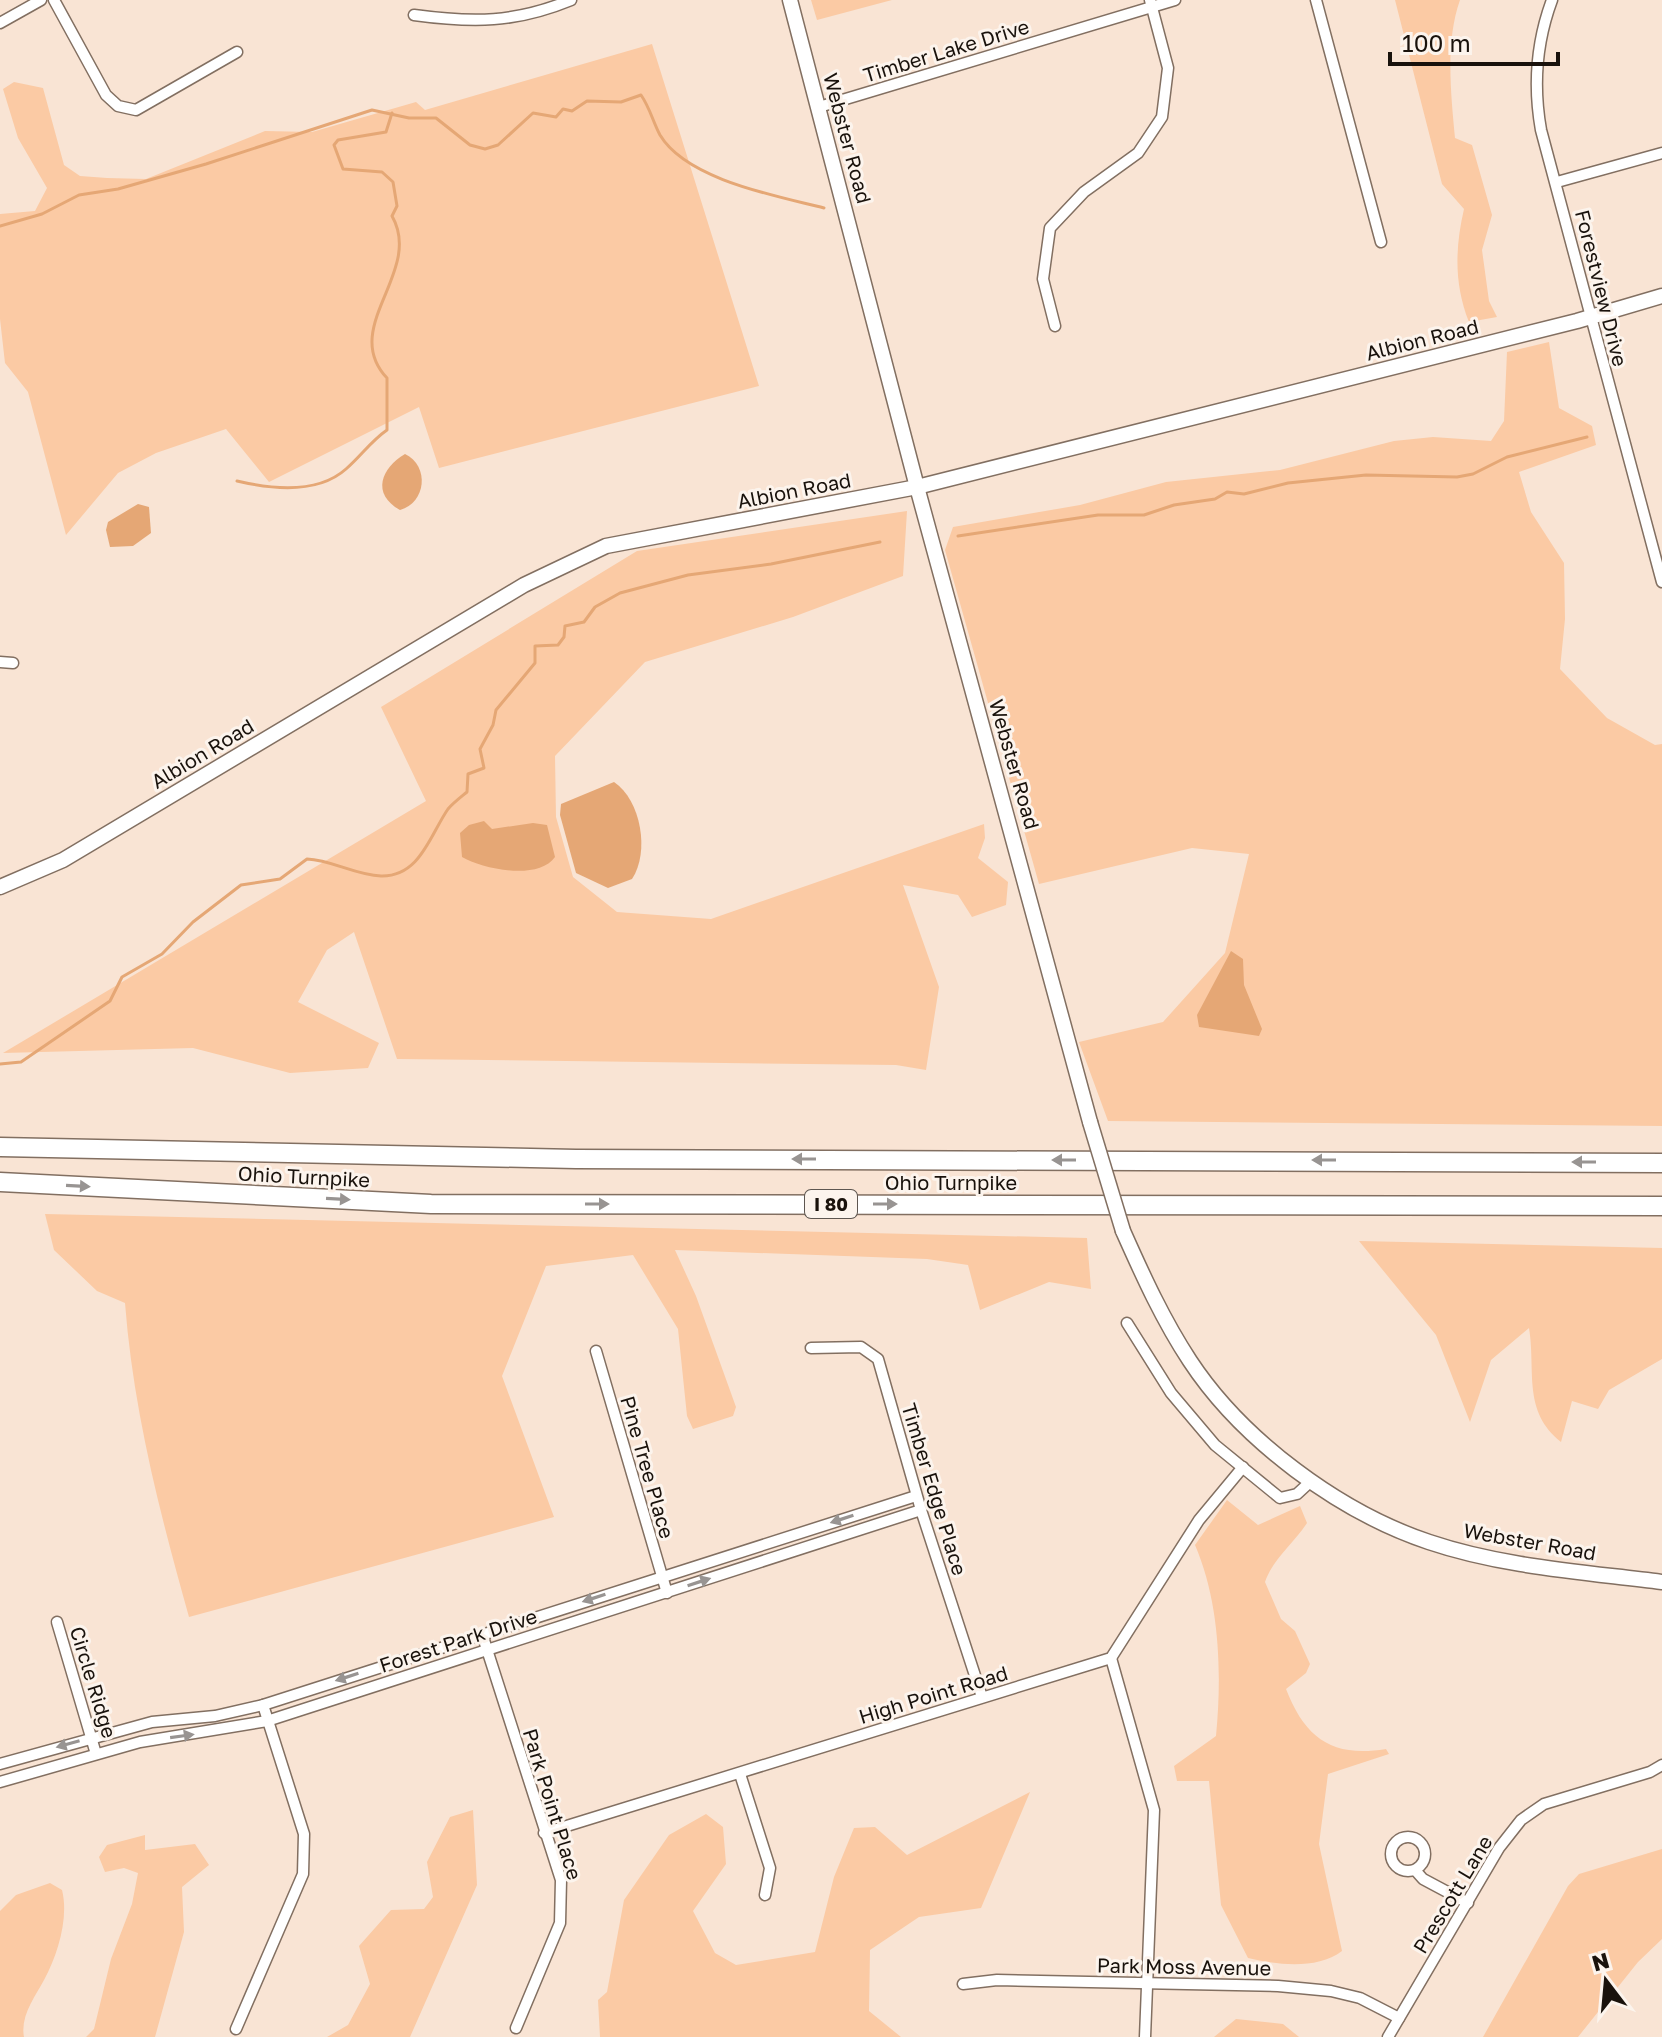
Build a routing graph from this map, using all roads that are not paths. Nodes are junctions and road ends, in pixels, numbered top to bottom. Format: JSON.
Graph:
{"nodes":[{"id":1,"x":41,"y":0,"type":"edge"},
{"id":2,"x":54,"y":0,"type":"edge"},
{"id":3,"x":571,"y":0,"type":"edge"},
{"id":4,"x":790,"y":0,"type":"edge"},
{"id":5,"x":1175,"y":0,"type":"edge"},
{"id":6,"x":1316,"y":0,"type":"edge"},
{"id":7,"x":1552,"y":0,"type":"edge"},
{"id":8,"x":1151,"y":4,"type":"edge"},
{"id":9,"x":414,"y":15,"type":"dead end"},
{"id":10,"x":0,"y":23,"type":"edge"},
{"id":11,"x":237,"y":52,"type":"dead end"},
{"id":12,"x":819,"y":107,"type":"junction"},
{"id":13,"x":1662,"y":153,"type":"edge"},
{"id":14,"x":1557,"y":182,"type":"junction"},
{"id":15,"x":1381,"y":242,"type":"dead end"},
{"id":16,"x":1662,"y":296,"type":"edge"},
{"id":17,"x":1590,"y":318,"type":"junction"},
{"id":18,"x":1055,"y":326,"type":"dead end"},
{"id":19,"x":917,"y":487,"type":"junction"},
{"id":20,"x":1662,"y":582,"type":"edge"},
{"id":21,"x":0,"y":662,"type":"edge"},
{"id":22,"x":13,"y":663,"type":"dead end"},
{"id":23,"x":0,"y":887,"type":"edge"},
{"id":24,"x":0,"y":1147,"type":"edge"},
{"id":25,"x":1662,"y":1163,"type":"edge"},
{"id":26,"x":0,"y":1182,"type":"edge"},
{"id":27,"x":1662,"y":1206,"type":"edge"},
{"id":28,"x":1127,"y":1323,"type":"dead end"},
{"id":29,"x":811,"y":1348,"type":"dead end"},
{"id":30,"x":596,"y":1351,"type":"dead end"},
{"id":31,"x":1243,"y":1467,"type":"junction"},
{"id":32,"x":1310,"y":1482,"type":"junction"},
{"id":33,"x":916,"y":1496,"type":"junction"},
{"id":34,"x":921,"y":1510,"type":"junction"},
{"id":35,"x":661,"y":1577,"type":"junction"},
{"id":36,"x":1662,"y":1582,"type":"edge"},
{"id":37,"x":667,"y":1593,"type":"junction"},
{"id":38,"x":57,"y":1622,"type":"dead end"},
{"id":39,"x":482,"y":1634,"type":"junction"},
{"id":40,"x":486,"y":1649,"type":"junction"},
{"id":41,"x":1111,"y":1658,"type":"junction"},
{"id":42,"x":982,"y":1697,"type":"junction"},
{"id":43,"x":263,"y":1705,"type":"junction"},
{"id":44,"x":267,"y":1721,"type":"junction"},
{"id":45,"x":92,"y":1737,"type":"junction"},
{"id":46,"x":96,"y":1754,"type":"junction"},
{"id":47,"x":0,"y":1764,"type":"edge"},
{"id":48,"x":1662,"y":1765,"type":"edge"},
{"id":49,"x":740,"y":1774,"type":"junction"},
{"id":50,"x":0,"y":1782,"type":"edge"},
{"id":51,"x":544,"y":1833,"type":"junction"},
{"id":52,"x":1415,"y":1870,"type":"dead end"},
{"id":53,"x":765,"y":1895,"type":"dead end"},
{"id":54,"x":1468,"y":1903,"type":"junction"},
{"id":55,"x":1149,"y":1982,"type":"junction"},
{"id":56,"x":963,"y":1984,"type":"dead end"},
{"id":57,"x":1399,"y":2018,"type":"junction"},
{"id":58,"x":516,"y":2028,"type":"dead end"},
{"id":59,"x":236,"y":2029,"type":"dead end"},
{"id":60,"x":1145,"y":2037,"type":"edge"},
{"id":61,"x":1388,"y":2037,"type":"edge"}],
"edges":[{"from":1,"to":10,"type":"street"},
{"from":2,"to":11,"type":"street"},
{"from":3,"to":9,"type":"street"},
{"from":4,"to":12,"type":"street","name":"Webster Road"},
{"from":5,"to":8,"type":"street","name":"Timber Lake Drive"},
{"from":6,"to":15,"type":"street"},
{"from":7,"to":14,"type":"street","name":"Forestview Drive"},
{"from":8,"to":12,"type":"street","name":"Timber Lake Drive"},
{"from":8,"to":18,"type":"street"},
{"from":12,"to":19,"type":"street","name":"Webster Road"},
{"from":13,"to":14,"type":"street"},
{"from":14,"to":17,"type":"street","name":"Forestview Drive"},
{"from":16,"to":17,"type":"street","name":"Albion Road"},
{"from":17,"to":19,"type":"street","name":"Albion Road"},
{"from":17,"to":20,"type":"street","name":"Forestview Drive"},
{"from":19,"to":23,"type":"street","name":"Albion Road"},
{"from":19,"to":32,"type":"street","name":"Webster Road","bridge":true},
{"from":21,"to":22,"type":"street"},
{"from":25,"to":24,"type":"highway","name":"Ohio Turnpike","one_way":true},
{"from":26,"to":27,"type":"highway","name":"Ohio Turnpike","number":"I 80","one_way":true},
{"from":28,"to":31,"type":"street"},
{"from":29,"to":33,"type":"street","name":"Timber Edge Place"},
{"from":30,"to":35,"type":"street","name":"Pine Tree Place"},
{"from":31,"to":32,"type":"street"},
{"from":31,"to":41,"type":"street"},
{"from":32,"to":36,"type":"street","name":"Webster Road"},
{"from":33,"to":34,"type":"street","name":"Timber Edge Place"},
{"from":33,"to":35,"type":"street","name":"Forest Park Drive","one_way":true},
{"from":37,"to":34,"type":"street","name":"Forest Park Drive","one_way":true},
{"from":34,"to":42,"type":"street","name":"Timber Edge Place"},
{"from":35,"to":37,"type":"street","name":"Pine Tree Place"},
{"from":35,"to":39,"type":"street","name":"Forest Park Drive","one_way":true},
{"from":37,"to":40,"type":"street","name":"Forest Park Drive"},
{"from":38,"to":45,"type":"street","name":"Circle Ridge"},
{"from":39,"to":40,"type":"street","name":"Park Point Place"},
{"from":39,"to":43,"type":"street","name":"Forest Park Drive","one_way":true},
{"from":40,"to":44,"type":"street","name":"Forest Park Drive"},
{"from":40,"to":51,"type":"street","name":"Park Point Place"},
{"from":41,"to":42,"type":"street","name":"High Point Road"},
{"from":41,"to":55,"type":"street"},
{"from":42,"to":49,"type":"street","name":"High Point Road"},
{"from":43,"to":44,"type":"street"},
{"from":43,"to":45,"type":"street","name":"Forest Park Drive"},
{"from":46,"to":44,"type":"street","name":"Forest Park Drive","one_way":true},
{"from":44,"to":59,"type":"street"},
{"from":45,"to":46,"type":"street","name":"Circle Ridge"},
{"from":45,"to":47,"type":"street","name":"Forest Park Drive","one_way":true},
{"from":46,"to":50,"type":"street","name":"Forest Park Drive"},
{"from":48,"to":54,"type":"street","name":"Prescott Lane"},
{"from":49,"to":51,"type":"street","name":"High Point Road"},
{"from":49,"to":53,"type":"street"},
{"from":51,"to":58,"type":"street","name":"Park Point Place"},
{"from":52,"to":54,"type":"street"},
{"from":54,"to":57,"type":"street","name":"Prescott Lane"},
{"from":55,"to":56,"type":"street","name":"Park Moss Avenue"},
{"from":55,"to":57,"type":"street","name":"Park Moss Avenue"},
{"from":55,"to":60,"type":"street"},
{"from":57,"to":61,"type":"street","name":"Prescott Lane"}]}
